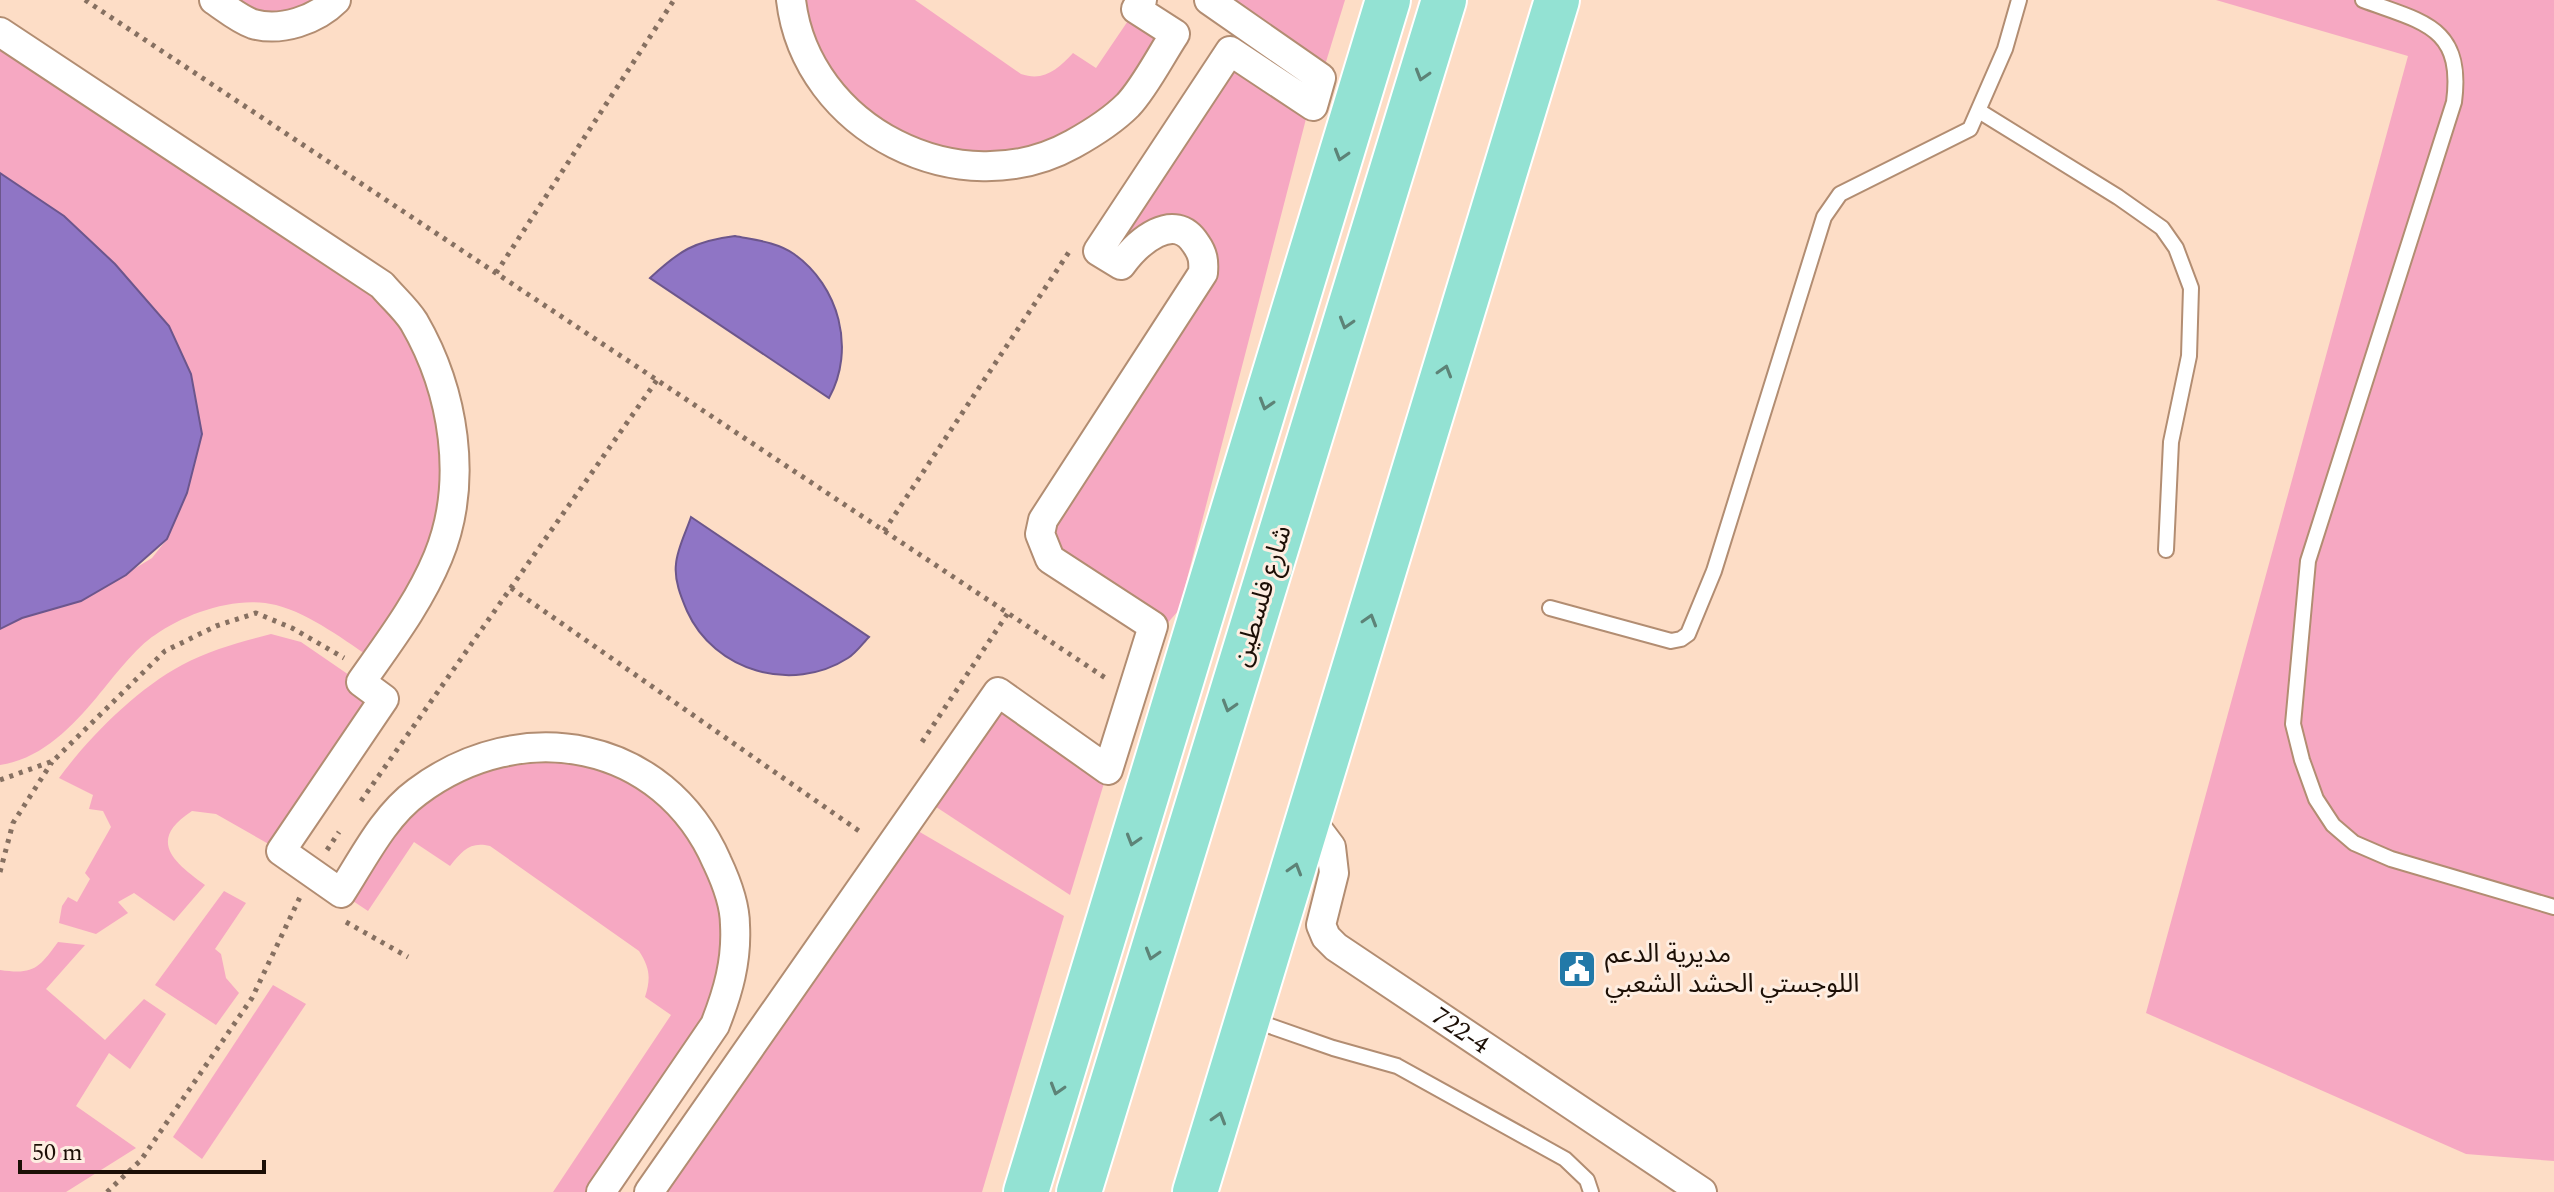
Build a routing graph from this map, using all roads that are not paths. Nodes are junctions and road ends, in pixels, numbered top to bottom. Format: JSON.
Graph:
{"nodes":[{"id":1,"x":214,"y":0,"type":"edge"},
{"id":2,"x":336,"y":0,"type":"edge"},
{"id":3,"x":791,"y":0,"type":"edge"},
{"id":4,"x":1142,"y":0,"type":"edge"},
{"id":5,"x":1209,"y":0,"type":"edge"},
{"id":6,"x":1388,"y":0,"type":"edge"},
{"id":7,"x":1444,"y":0,"type":"edge"},
{"id":8,"x":1557,"y":0,"type":"edge"},
{"id":9,"x":2019,"y":0,"type":"edge"},
{"id":10,"x":2363,"y":0,"type":"edge"},
{"id":11,"x":0,"y":32,"type":"edge"},
{"id":12,"x":1979,"y":111,"type":"junction"},
{"id":13,"x":2166,"y":550,"type":"dead end"},
{"id":14,"x":1550,"y":608,"type":"dead end"},
{"id":15,"x":1256,"y":616,"type":"junction"},
{"id":16,"x":1181,"y":682,"type":"junction"},
{"id":17,"x":1157,"y":759,"type":"junction"},
{"id":18,"x":1310,"y":819,"type":"junction"},
{"id":19,"x":1181,"y":859,"type":"junction"},
{"id":20,"x":2554,"y":907,"type":"edge"},
{"id":21,"x":1250,"y":1019,"type":"junction"},
{"id":22,"x":601,"y":1192,"type":"edge"},
{"id":23,"x":649,"y":1192,"type":"edge"},
{"id":24,"x":1026,"y":1192,"type":"edge"},
{"id":25,"x":1079,"y":1192,"type":"edge"},
{"id":26,"x":1195,"y":1192,"type":"edge"},
{"id":27,"x":1591,"y":1192,"type":"edge"},
{"id":28,"x":1702,"y":1192,"type":"edge"}],
"edges":[{"from":1,"to":2,"type":"street"},
{"from":3,"to":4,"type":"street"},
{"from":5,"to":23,"type":"street"},
{"from":6,"to":16,"type":"main road","one_way":true},
{"from":7,"to":15,"type":"main road","name":"شارع فلسطين","one_way":true},
{"from":18,"to":8,"type":"main road","one_way":true},
{"from":9,"to":12,"type":"lane"},
{"from":10,"to":20,"type":"lane"},
{"from":11,"to":22,"type":"street"},
{"from":12,"to":13,"type":"lane"},
{"from":12,"to":14,"type":"lane"},
{"from":15,"to":16,"type":"main road"},
{"from":15,"to":19,"type":"main road","name":"شارع فلسطين","one_way":true},
{"from":16,"to":17,"type":"main road"},
{"from":17,"to":19,"type":"main road"},
{"from":17,"to":24,"type":"main road","one_way":true},
{"from":21,"to":18,"type":"main road","one_way":true},
{"from":18,"to":28,"type":"street","name":"722-4"},
{"from":19,"to":25,"type":"main road","name":"شارع فلسطين","one_way":true},
{"from":26,"to":21,"type":"main road","one_way":true},
{"from":21,"to":27,"type":"lane"}]}
